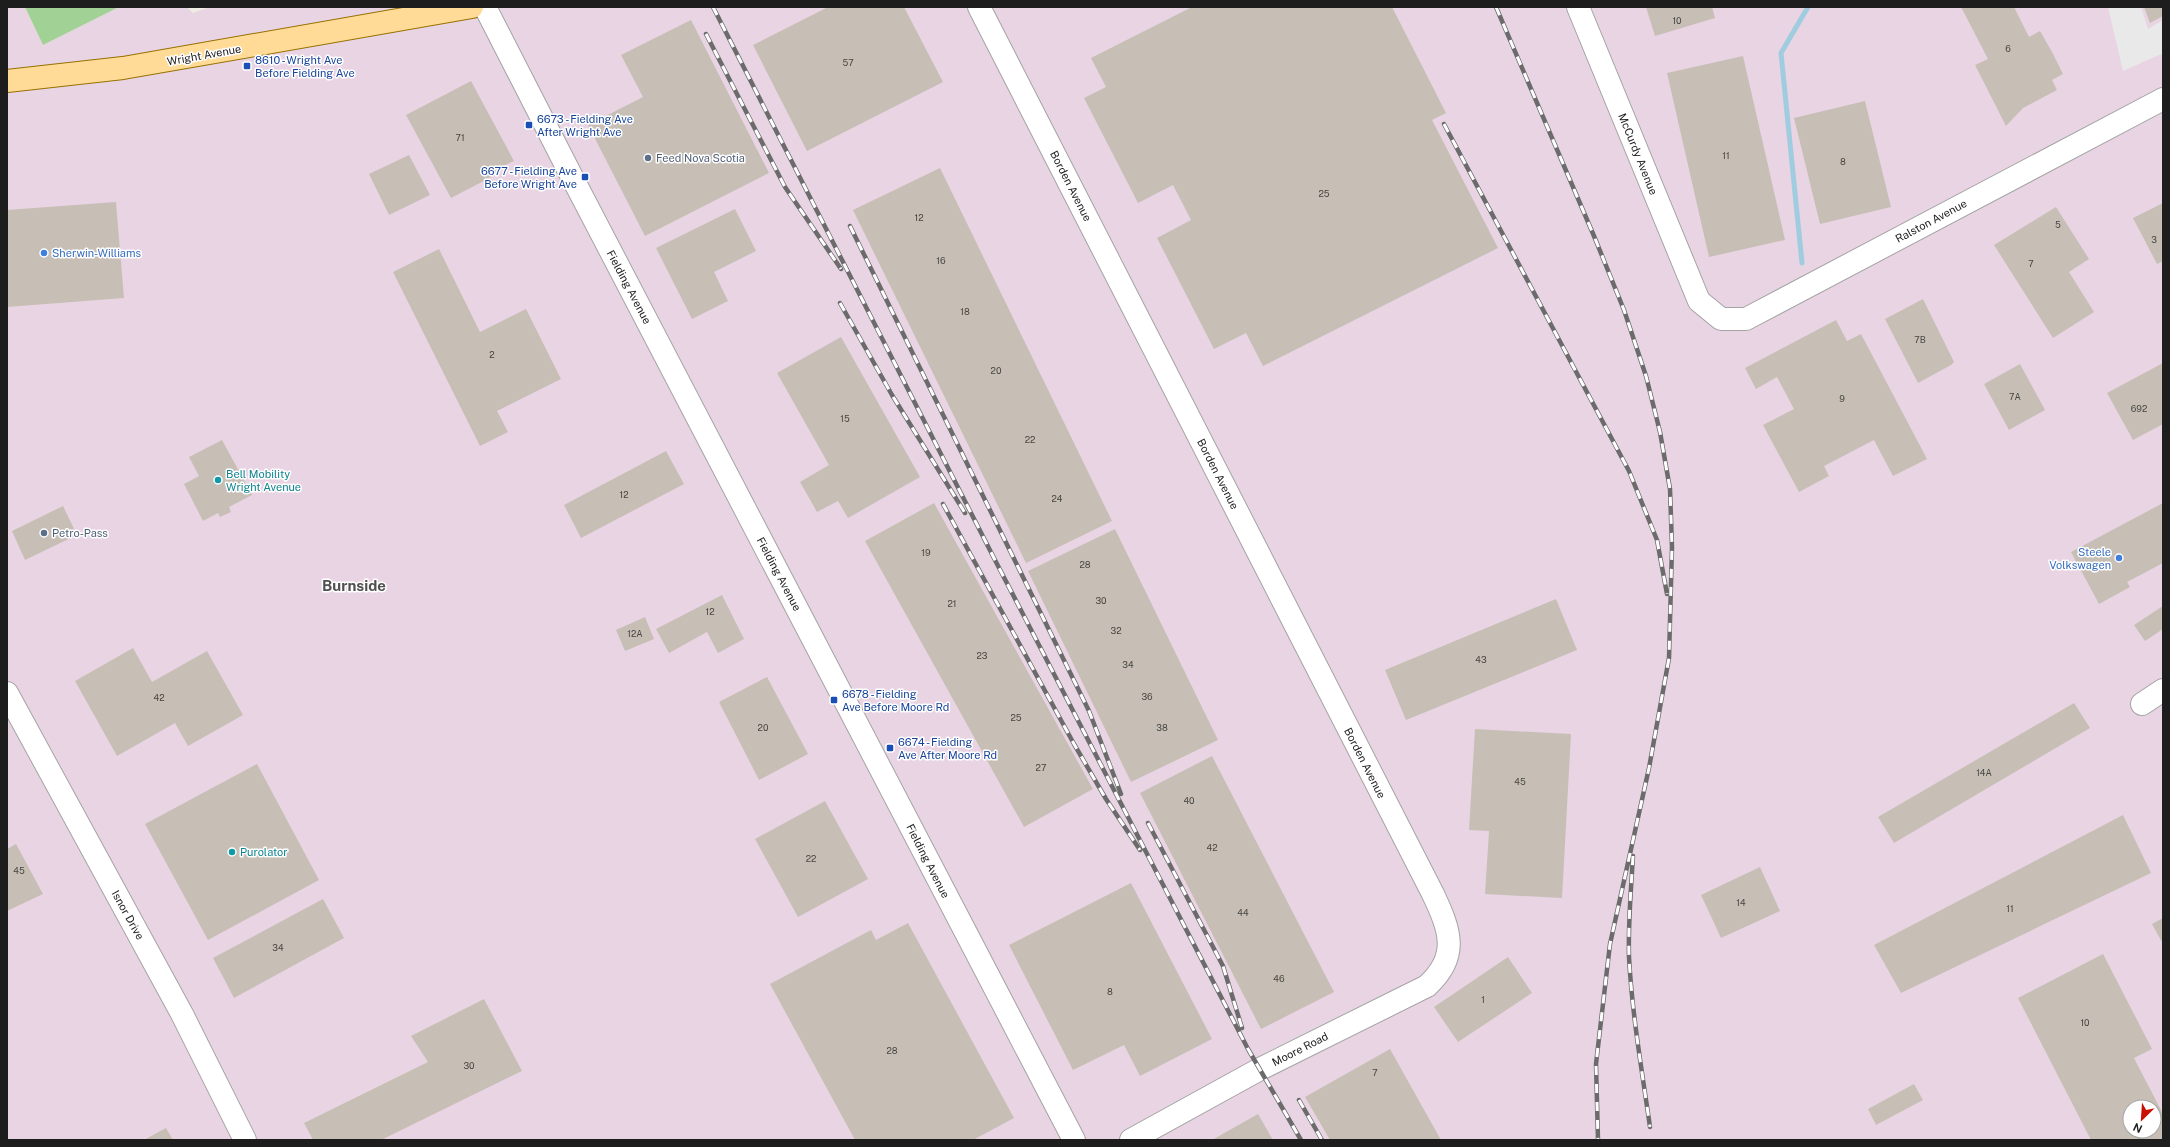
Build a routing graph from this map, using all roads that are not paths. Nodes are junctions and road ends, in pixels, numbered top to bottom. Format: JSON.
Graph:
{"nodes":[{"id":1,"x":472,"y":7,"type":"edge"},
{"id":2,"x":485,"y":7,"type":"edge"},
{"id":3,"x":979,"y":7,"type":"edge"},
{"id":4,"x":1578,"y":7,"type":"edge"},
{"id":5,"x":7,"y":81,"type":"edge"},
{"id":6,"x":2163,"y":99,"type":"edge"},
{"id":7,"x":1699,"y":301,"type":"joint"},
{"id":8,"x":2163,"y":690,"type":"edge"},
{"id":9,"x":7,"y":693,"type":"edge"},
{"id":10,"x":2142,"y":704,"type":"dead end"},
{"id":11,"x":1450,"y":944,"type":"joint"},
{"id":12,"x":245,"y":1140,"type":"edge"},
{"id":13,"x":1074,"y":1140,"type":"edge"},
{"id":14,"x":1131,"y":1140,"type":"edge"}],
"edges":[{"from":1,"to":5,"type":"main road","name":"Wright Avenue"},
{"from":2,"to":13,"type":"street","name":"Fielding Avenue"},
{"from":3,"to":11,"type":"street","name":"Borden Avenue"},
{"from":4,"to":7,"type":"street","name":"McCurdy Avenue"},
{"from":6,"to":7,"type":"street","name":"Ralston Avenue"},
{"from":8,"to":10,"type":"street"},
{"from":9,"to":12,"type":"street","name":"Isnor Drive"},
{"from":11,"to":14,"type":"street","name":"Moore Road"}]}
